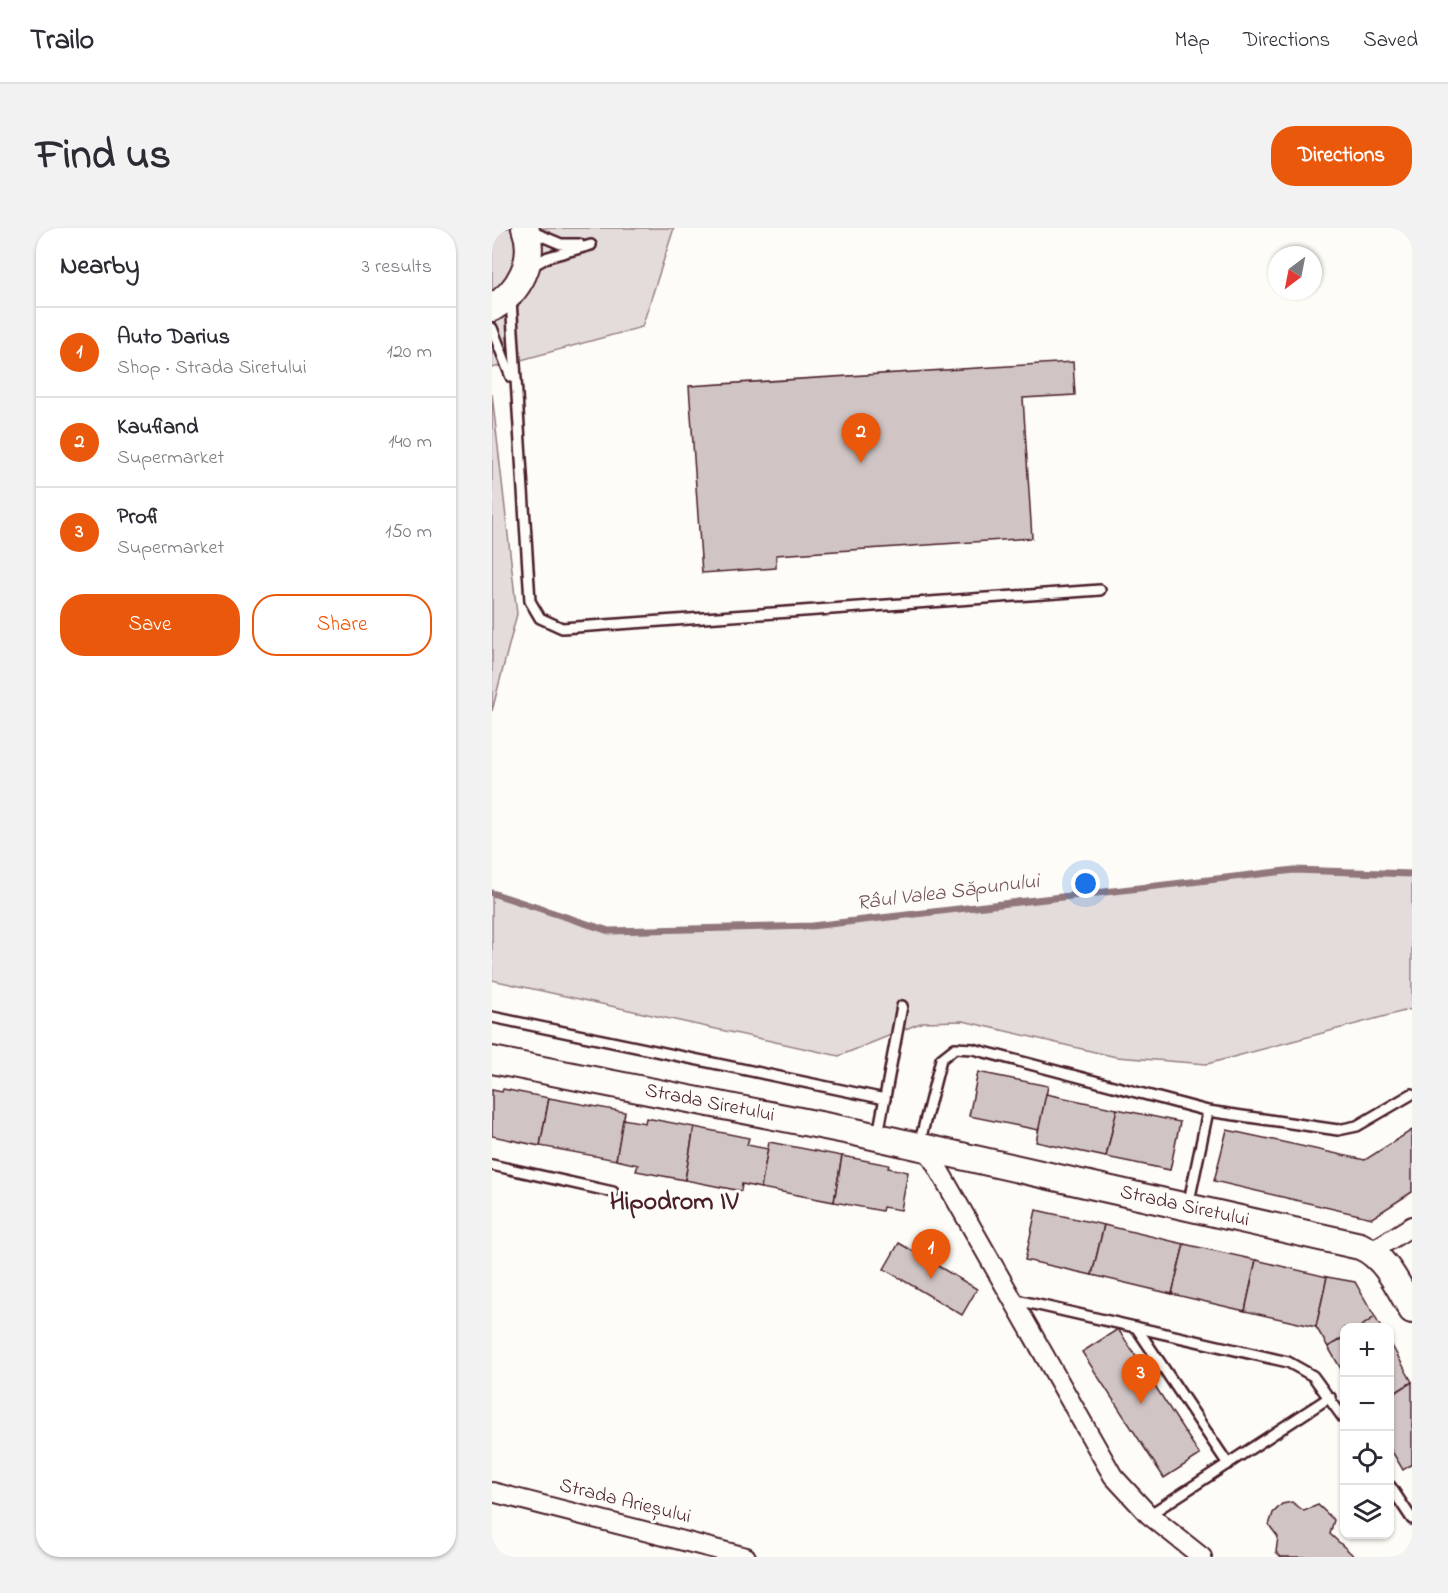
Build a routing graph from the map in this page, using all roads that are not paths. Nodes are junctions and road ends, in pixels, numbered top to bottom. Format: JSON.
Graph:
{"nodes":[{"id":1,"x":526,"y":228,"type":"edge"},
{"id":2,"x":508,"y":293,"type":"edge"},
{"id":3,"x":492,"y":328,"type":"edge"},
{"id":4,"x":515,"y":388,"type":"junction"},
{"id":5,"x":1100,"y":590,"type":"dead end"},
{"id":6,"x":902,"y":1006,"type":"dead end"},
{"id":7,"x":492,"y":1017,"type":"edge"},
{"id":8,"x":492,"y":1060,"type":"edge"},
{"id":9,"x":1412,"y":1094,"type":"edge"},
{"id":10,"x":885,"y":1099,"type":"junction"},
{"id":11,"x":1208,"y":1111,"type":"junction"},
{"id":12,"x":877,"y":1137,"type":"junction"},
{"id":13,"x":923,"y":1148,"type":"junction"},
{"id":14,"x":492,"y":1166,"type":"edge"},
{"id":15,"x":613,"y":1192,"type":"dead end"},
{"id":16,"x":1188,"y":1209,"type":"junction"},
{"id":17,"x":1412,"y":1226,"type":"edge"},
{"id":18,"x":1372,"y":1251,"type":"junction"},
{"id":19,"x":1012,"y":1299,"type":"junction"},
{"id":20,"x":1412,"y":1310,"type":"edge"},
{"id":21,"x":1136,"y":1327,"type":"junction"},
{"id":22,"x":1330,"y":1398,"type":"junction"},
{"id":23,"x":1340,"y":1413,"type":"edge"},
{"id":24,"x":1228,"y":1464,"type":"junction"},
{"id":25,"x":492,"y":1492,"type":"edge"},
{"id":26,"x":1394,"y":1493,"type":"edge"},
{"id":27,"x":1149,"y":1515,"type":"junction"},
{"id":28,"x":1412,"y":1519,"type":"edge"},
{"id":29,"x":746,"y":1557,"type":"edge"},
{"id":30,"x":1203,"y":1557,"type":"edge"}],
"edges":[{"from":1,"to":2,"type":"street"},
{"from":1,"to":2,"type":"lane"},
{"from":2,"to":4,"type":"lane"},
{"from":3,"to":4,"type":"lane"},
{"from":4,"to":5,"type":"lane"},
{"from":6,"to":10,"type":"lane"},
{"from":7,"to":10,"type":"lane"},
{"from":8,"to":12,"type":"street","name":"Strada Siretului"},
{"from":9,"to":11,"type":"lane"},
{"from":10,"to":12,"type":"lane"},
{"from":11,"to":13,"type":"lane"},
{"from":11,"to":16,"type":"lane"},
{"from":12,"to":13,"type":"street","name":"Strada Siretului"},
{"from":13,"to":16,"type":"street","name":"Strada Siretului"},
{"from":13,"to":19,"type":"street"},
{"from":14,"to":15,"type":"lane"},
{"from":16,"to":18,"type":"street","name":"Strada Siretului"},
{"from":17,"to":18,"type":"street"},
{"from":18,"to":20,"type":"street"},
{"from":19,"to":21,"type":"lane"},
{"from":19,"to":27,"type":"street"},
{"from":21,"to":22,"type":"lane"},
{"from":21,"to":24,"type":"lane"},
{"from":22,"to":23,"type":"lane"},
{"from":22,"to":24,"type":"lane"},
{"from":24,"to":27,"type":"lane"},
{"from":25,"to":29,"type":"street","name":"Strada Arieșului"},
{"from":26,"to":28,"type":"lane"},
{"from":27,"to":30,"type":"street"}]}
